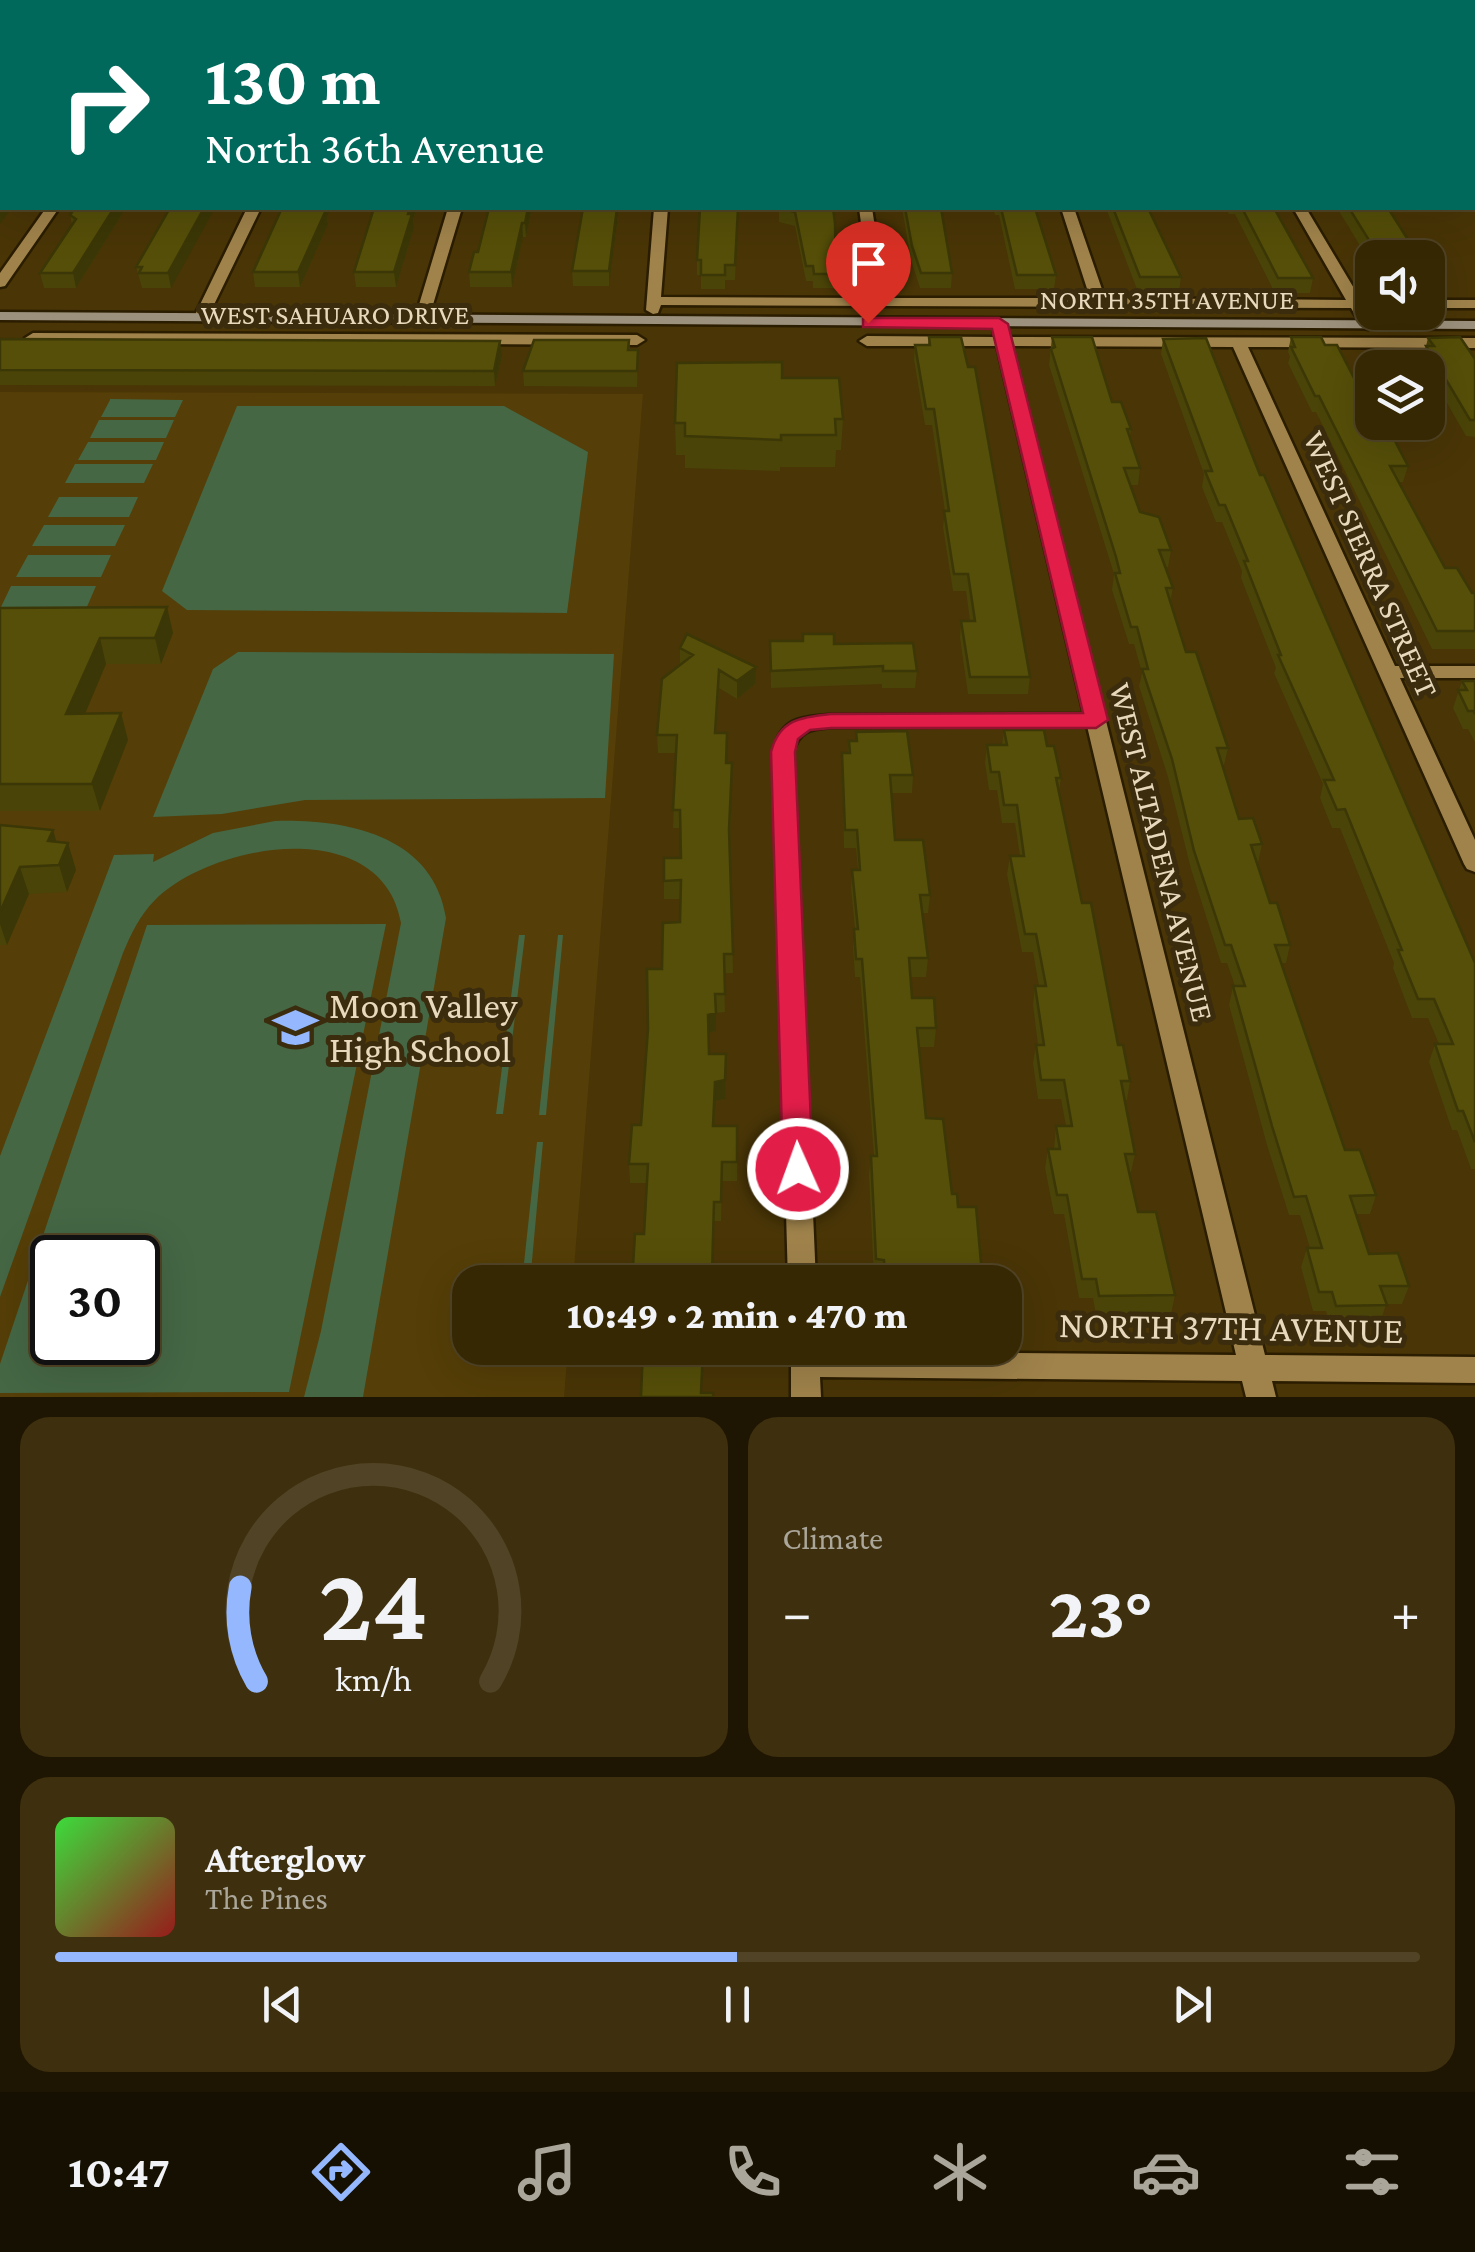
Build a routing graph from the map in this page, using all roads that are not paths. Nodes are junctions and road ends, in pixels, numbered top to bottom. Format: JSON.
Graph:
{"nodes":[{"id":1,"x":51,"y":210,"type":"edge"},
{"id":2,"x":253,"y":210,"type":"edge"},
{"id":3,"x":454,"y":210,"type":"edge"},
{"id":4,"x":661,"y":210,"type":"edge"},
{"id":5,"x":866,"y":210,"type":"edge"},
{"id":6,"x":1069,"y":210,"type":"edge"},
{"id":7,"x":1301,"y":210,"type":"edge"},
{"id":8,"x":0,"y":283,"type":"edge"},
{"id":9,"x":1355,"y":290,"type":"edge"},
{"id":10,"x":654,"y":301,"type":"junction"},
{"id":11,"x":879,"y":302,"type":"junction"},
{"id":12,"x":1099,"y":303,"type":"junction"},
{"id":13,"x":1355,"y":304,"type":"edge"},
{"id":14,"x":1445,"y":304,"type":"edge"},
{"id":15,"x":1475,"y":304,"type":"edge"},
{"id":16,"x":0,"y":316,"type":"edge"},
{"id":17,"x":48,"y":316,"type":"junction"},
{"id":18,"x":201,"y":317,"type":"junction"},
{"id":19,"x":380,"y":318,"type":"junction"},
{"id":20,"x":422,"y":318,"type":"junction"},
{"id":21,"x":653,"y":322,"type":"junction"},
{"id":22,"x":1355,"y":325,"type":"edge"},
{"id":23,"x":1445,"y":326,"type":"edge"},
{"id":24,"x":1475,"y":326,"type":"edge"},
{"id":25,"x":1001,"y":332,"type":"junction"},
{"id":26,"x":372,"y":340,"type":"junction"},
{"id":27,"x":637,"y":340,"type":"dead end"},
{"id":28,"x":867,"y":341,"type":"dead end"},
{"id":29,"x":1238,"y":342,"type":"junction"},
{"id":30,"x":1475,"y":343,"type":"edge"},
{"id":31,"x":1388,"y":672,"type":"junction"},
{"id":32,"x":1475,"y":672,"type":"edge"},
{"id":33,"x":1096,"y":720,"type":"junction"},
{"id":34,"x":1475,"y":864,"type":"edge"},
{"id":35,"x":801,"y":1265,"type":"edge"},
{"id":36,"x":805,"y":1365,"type":"edge"},
{"id":37,"x":961,"y":1365,"type":"edge"},
{"id":38,"x":1475,"y":1370,"type":"edge"},
{"id":39,"x":1257,"y":1382,"type":"edge"},
{"id":40,"x":806,"y":1397,"type":"edge"}],
"edges":[{"from":1,"to":8,"type":"street"},
{"from":2,"to":18,"type":"street"},
{"from":3,"to":20,"type":"street"},
{"from":4,"to":10,"type":"street"},
{"from":5,"to":11,"type":"street"},
{"from":6,"to":12,"type":"street"},
{"from":7,"to":9,"type":"street"},
{"from":10,"to":11,"type":"street","name":"NORTH 35TH AVENUE"},
{"from":10,"to":21,"type":"street"},
{"from":11,"to":12,"type":"street","name":"NORTH 35TH AVENUE"},
{"from":12,"to":13,"type":"street","name":"NORTH 35TH AVENUE"},
{"from":14,"to":15,"type":"street"},
{"from":16,"to":17,"type":"main road","name":"NORTH 35TH AVENUE"},
{"from":17,"to":18,"type":"main road","name":"NORTH 35TH AVENUE"},
{"from":17,"to":26,"type":"street","name":"WEST SAHUARO DRIVE"},
{"from":18,"to":19,"type":"main road","name":"NORTH 35TH AVENUE"},
{"from":19,"to":20,"type":"main road","name":"NORTH 35TH AVENUE"},
{"from":19,"to":26,"type":"street"},
{"from":20,"to":21,"type":"main road","name":"NORTH 35TH AVENUE"},
{"from":21,"to":25,"type":"main road","name":"NORTH 35TH AVENUE"},
{"from":22,"to":25,"type":"main road","name":"NORTH 35TH AVENUE"},
{"from":23,"to":24,"type":"main road","name":"NORTH 35TH AVENUE"},
{"from":25,"to":28,"type":"street","name":"NORTH 35TH AVENUE"},
{"from":25,"to":29,"type":"street","name":"NORTH 35TH AVENUE"},
{"from":25,"to":33,"type":"street","name":"WEST ALTADENA AVENUE"},
{"from":26,"to":27,"type":"street","name":"WEST SAHUARO DRIVE"},
{"from":29,"to":30,"type":"street","name":"NORTH 35TH AVENUE"},
{"from":29,"to":31,"type":"street","name":"WEST SIERRA STREET"},
{"from":31,"to":32,"type":"street"},
{"from":31,"to":34,"type":"street","name":"WEST SIERRA STREET"},
{"from":33,"to":35,"type":"street"},
{"from":33,"to":39,"type":"street","name":"WEST ALTADENA AVENUE"},
{"from":36,"to":40,"type":"street"},
{"from":37,"to":39,"type":"street","name":"NORTH 37TH AVENUE"},
{"from":38,"to":39,"type":"street","name":"NORTH 37TH AVENUE"}]}
